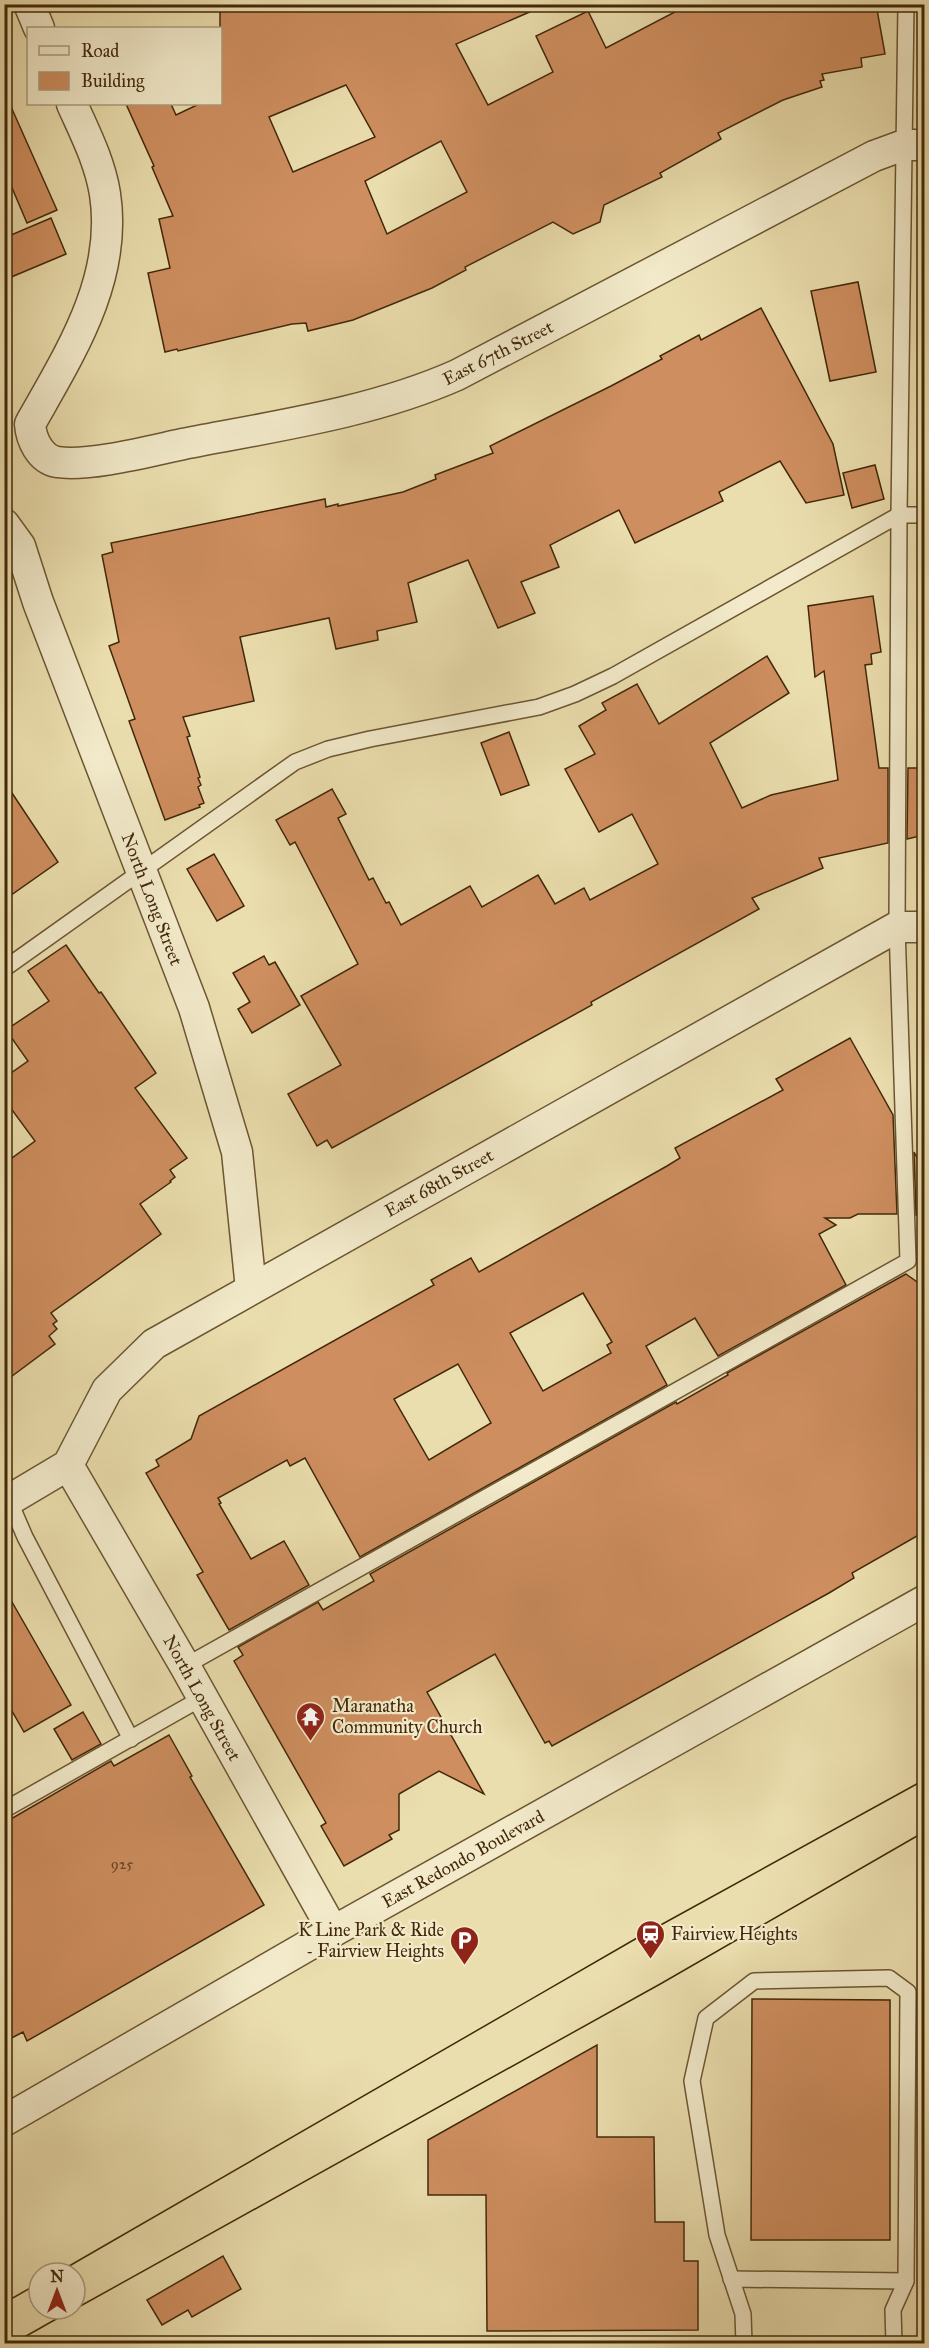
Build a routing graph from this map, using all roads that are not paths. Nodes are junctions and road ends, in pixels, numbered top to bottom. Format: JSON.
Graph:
{"nodes":[{"id":1,"x":29,"y":4,"type":"edge"},
{"id":2,"x":906,"y":4,"type":"edge"},
{"id":3,"x":39,"y":27,"type":"edge"},
{"id":4,"x":72,"y":105,"type":"edge"},
{"id":5,"x":914,"y":145,"type":"edge"},
{"id":6,"x":899,"y":515,"type":"junction"},
{"id":7,"x":924,"y":515,"type":"edge"},
{"id":8,"x":4,"y":524,"type":"edge"},
{"id":9,"x":141,"y":871,"type":"junction"},
{"id":10,"x":911,"y":927,"type":"edge"},
{"id":11,"x":4,"y":969,"type":"edge"},
{"id":12,"x":251,"y":1288,"type":"junction"},
{"id":13,"x":68,"y":1465,"type":"junction"},
{"id":14,"x":7,"y":1501,"type":"edge"},
{"id":15,"x":924,"y":1601,"type":"edge"},
{"id":16,"x":185,"y":1666,"type":"junction"},
{"id":17,"x":202,"y":1698,"type":"junction"},
{"id":18,"x":131,"y":1739,"type":"junction"},
{"id":19,"x":4,"y":1809,"type":"edge"},
{"id":20,"x":333,"y":1931,"type":"junction"},
{"id":21,"x":4,"y":2121,"type":"edge"},
{"id":22,"x":731,"y":2279,"type":"junction"},
{"id":23,"x":906,"y":2281,"type":"junction"},
{"id":24,"x":744,"y":2343,"type":"edge"},
{"id":25,"x":894,"y":2343,"type":"edge"}],
"edges":[{"from":1,"to":3,"type":"street"},
{"from":2,"to":5,"type":"lane"},
{"from":4,"to":5,"type":"street","name":"East 67th Street"},
{"from":5,"to":6,"type":"lane"},
{"from":6,"to":7,"type":"lane"},
{"from":6,"to":9,"type":"lane"},
{"from":6,"to":10,"type":"lane"},
{"from":8,"to":9,"type":"street","name":"North Long Street"},
{"from":9,"to":11,"type":"lane"},
{"from":9,"to":12,"type":"street","name":"North Long Street"},
{"from":10,"to":12,"type":"street","name":"East 68th Street"},
{"from":10,"to":16,"type":"lane"},
{"from":12,"to":13,"type":"street","name":"East 68th Street"},
{"from":13,"to":14,"type":"street"},
{"from":13,"to":16,"type":"street","name":"North Long Street"},
{"from":14,"to":18,"type":"lane"},
{"from":15,"to":20,"type":"street","name":"East Redondo Boulevard"},
{"from":16,"to":17,"type":"street","name":"North Long Street"},
{"from":17,"to":18,"type":"lane"},
{"from":17,"to":20,"type":"street","name":"North Long Street"},
{"from":18,"to":19,"type":"lane"},
{"from":20,"to":21,"type":"street","name":"East Redondo Boulevard"},
{"from":22,"to":23,"type":"lane"},
{"from":22,"to":23,"type":"lane"},
{"from":22,"to":24,"type":"lane"},
{"from":23,"to":25,"type":"lane"}]}
